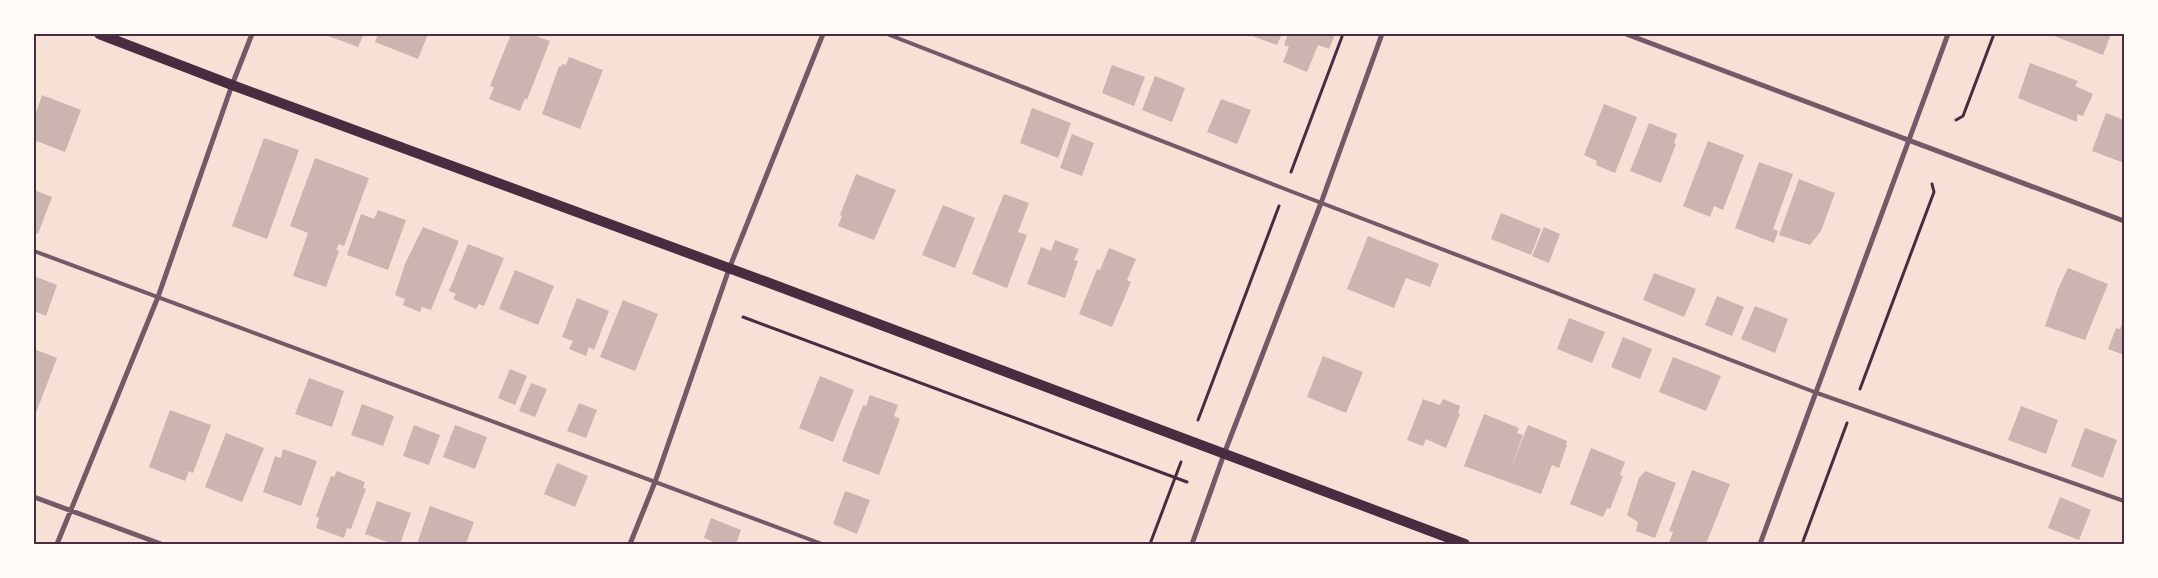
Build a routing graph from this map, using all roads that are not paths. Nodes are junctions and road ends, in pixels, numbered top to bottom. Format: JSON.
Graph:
{"nodes":[{"id":1,"x":99,"y":34,"type":"edge"},
{"id":2,"x":252,"y":34,"type":"edge"},
{"id":3,"x":823,"y":34,"type":"edge"},
{"id":4,"x":887,"y":34,"type":"edge"},
{"id":5,"x":1382,"y":34,"type":"edge"},
{"id":6,"x":1626,"y":34,"type":"edge"},
{"id":7,"x":1948,"y":34,"type":"edge"},
{"id":8,"x":232,"y":85,"type":"junction"},
{"id":9,"x":1908,"y":140,"type":"junction"},
{"id":10,"x":1321,"y":203,"type":"junction"},
{"id":11,"x":2124,"y":221,"type":"edge"},
{"id":12,"x":34,"y":251,"type":"edge"},
{"id":13,"x":729,"y":269,"type":"junction"},
{"id":14,"x":158,"y":296,"type":"junction"},
{"id":15,"x":1817,"y":393,"type":"junction"},
{"id":16,"x":1224,"y":454,"type":"junction"},
{"id":17,"x":655,"y":482,"type":"junction"},
{"id":18,"x":34,"y":497,"type":"edge"},
{"id":19,"x":2124,"y":501,"type":"edge"},
{"id":20,"x":70,"y":510,"type":"junction"},
{"id":21,"x":57,"y":544,"type":"edge"},
{"id":22,"x":161,"y":544,"type":"edge"},
{"id":23,"x":630,"y":544,"type":"edge"},
{"id":24,"x":822,"y":544,"type":"edge"},
{"id":25,"x":1192,"y":544,"type":"edge"},
{"id":26,"x":1465,"y":544,"type":"edge"},
{"id":27,"x":1760,"y":544,"type":"edge"}],
"edges":[{"from":1,"to":8,"type":"main road"},
{"from":2,"to":8,"type":"street"},
{"from":3,"to":13,"type":"street"},
{"from":4,"to":10,"type":"lane"},
{"from":5,"to":10,"type":"street"},
{"from":6,"to":9,"type":"street"},
{"from":7,"to":9,"type":"street"},
{"from":8,"to":13,"type":"main road"},
{"from":8,"to":14,"type":"street"},
{"from":9,"to":11,"type":"street"},
{"from":9,"to":15,"type":"street"},
{"from":10,"to":15,"type":"lane"},
{"from":10,"to":16,"type":"street"},
{"from":12,"to":14,"type":"lane"},
{"from":13,"to":16,"type":"main road"},
{"from":13,"to":17,"type":"street"},
{"from":14,"to":17,"type":"lane"},
{"from":14,"to":20,"type":"street"},
{"from":15,"to":19,"type":"lane"},
{"from":15,"to":27,"type":"street"},
{"from":16,"to":25,"type":"street"},
{"from":16,"to":26,"type":"main road"},
{"from":17,"to":23,"type":"street"},
{"from":17,"to":24,"type":"lane"},
{"from":18,"to":20,"type":"street"},
{"from":20,"to":21,"type":"street"},
{"from":20,"to":22,"type":"street"}]}
